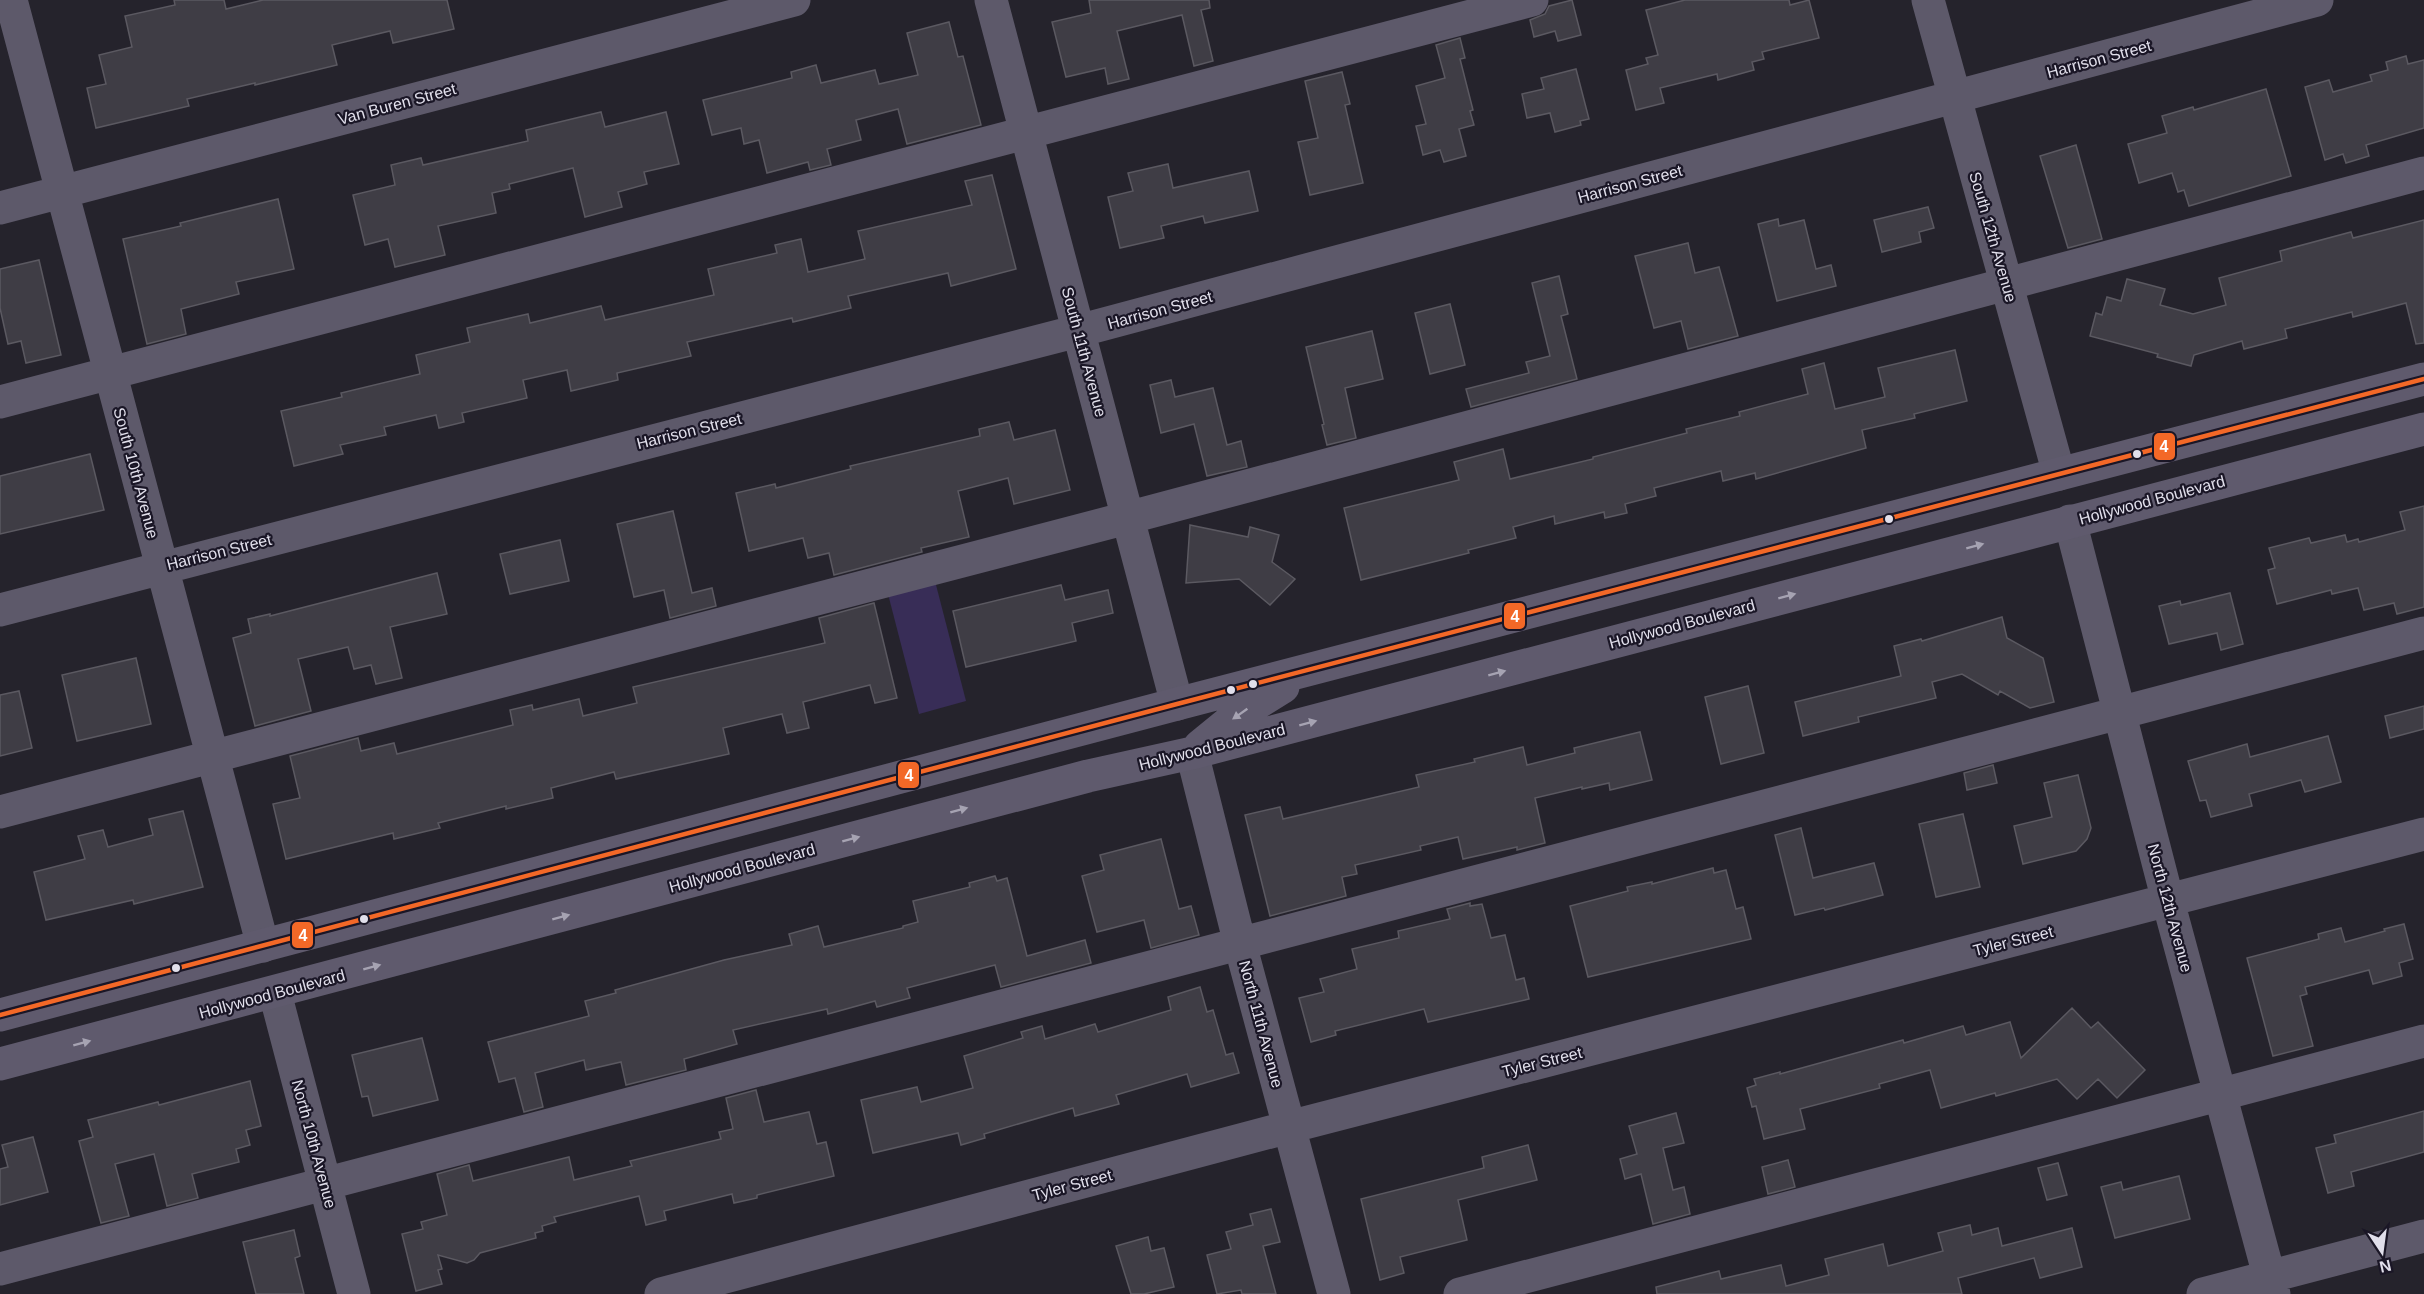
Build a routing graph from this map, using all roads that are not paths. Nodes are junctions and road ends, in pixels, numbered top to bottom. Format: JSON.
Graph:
{"nodes":[{"id":1,"x":11,"y":0,"type":"edge"},
{"id":2,"x":794,"y":0,"type":"edge"},
{"id":3,"x":991,"y":0,"type":"edge"},
{"id":4,"x":1532,"y":0,"type":"edge"},
{"id":5,"x":1928,"y":0,"type":"edge"},
{"id":6,"x":2317,"y":0,"type":"edge"},
{"id":7,"x":1954,"y":98,"type":"junction"},
{"id":8,"x":1026,"y":132,"type":"junction"},
{"id":9,"x":2424,"y":173,"type":"edge"},
{"id":10,"x":62,"y":192,"type":"junction"},
{"id":11,"x":0,"y":208,"type":"edge"},
{"id":12,"x":2006,"y":284,"type":"junction"},
{"id":13,"x":1078,"y":331,"type":"junction"},
{"id":14,"x":110,"y":372,"type":"junction"},
{"id":15,"x":2424,"y":379,"type":"edge"},
{"id":16,"x":0,"y":402,"type":"edge"},
{"id":17,"x":2424,"y":429,"type":"edge"},
{"id":18,"x":2059,"y":474,"type":"junction"},
{"id":19,"x":1127,"y":518,"type":"junction"},
{"id":20,"x":2070,"y":521,"type":"junction"},
{"id":21,"x":161,"y":567,"type":"junction"},
{"id":22,"x":0,"y":610,"type":"edge"},
{"id":23,"x":2424,"y":633,"type":"edge"},
{"id":24,"x":1327,"y":665,"type":"junction"},
{"id":25,"x":1177,"y":704,"type":"junction"},
{"id":26,"x":2120,"y":714,"type":"junction"},
{"id":27,"x":1192,"y":753,"type":"junction"},
{"id":28,"x":212,"y":756,"type":"junction"},
{"id":29,"x":1088,"y":776,"type":"junction"},
{"id":30,"x":0,"y":812,"type":"edge"},
{"id":31,"x":2424,"y":834,"type":"edge"},
{"id":32,"x":2168,"y":901,"type":"junction"},
{"id":33,"x":1240,"y":944,"type":"junction"},
{"id":34,"x":263,"y":946,"type":"junction"},
{"id":35,"x":275,"y":993,"type":"junction"},
{"id":36,"x":0,"y":1015,"type":"edge"},
{"id":37,"x":2424,"y":1041,"type":"edge"},
{"id":38,"x":0,"y":1064,"type":"edge"},
{"id":39,"x":2220,"y":1094,"type":"junction"},
{"id":40,"x":1289,"y":1127,"type":"junction"},
{"id":41,"x":325,"y":1184,"type":"junction"},
{"id":42,"x":2424,"y":1236,"type":"edge"},
{"id":43,"x":0,"y":1269,"type":"edge"},
{"id":44,"x":2272,"y":1285,"type":"edge"},
{"id":45,"x":354,"y":1294,"type":"edge"},
{"id":46,"x":661,"y":1294,"type":"edge"},
{"id":47,"x":1334,"y":1294,"type":"edge"},
{"id":48,"x":1460,"y":1294,"type":"edge"},
{"id":49,"x":2203,"y":1294,"type":"edge"}],
"edges":[{"from":1,"to":10,"type":"street","name":"South 10th Avenue"},
{"from":2,"to":10,"type":"street","name":"Van Buren Street"},
{"from":3,"to":8,"type":"street","name":"South 11th Avenue"},
{"from":4,"to":8,"type":"street"},
{"from":5,"to":7,"type":"street","name":"South 12th Avenue"},
{"from":6,"to":7,"type":"street","name":"Harrison Street"},
{"from":7,"to":12,"type":"street","name":"South 12th Avenue"},
{"from":7,"to":13,"type":"street","name":"Harrison Street"},
{"from":8,"to":13,"type":"street","name":"South 11th Avenue"},
{"from":8,"to":14,"type":"street"},
{"from":9,"to":12,"type":"street"},
{"from":10,"to":11,"type":"street","name":"Van Buren Street"},
{"from":10,"to":14,"type":"street","name":"South 10th Avenue"},
{"from":12,"to":18,"type":"street","name":"South 12th Avenue"},
{"from":12,"to":19,"type":"street"},
{"from":13,"to":19,"type":"street","name":"South 11th Avenue"},
{"from":13,"to":21,"type":"street","name":"Harrison Street"},
{"from":14,"to":16,"type":"street"},
{"from":14,"to":21,"type":"street","name":"South 10th Avenue"},
{"from":15,"to":18,"type":"main road"},
{"from":17,"to":20,"type":"main road","name":"Hollywood Boulevard"},
{"from":18,"to":24,"type":"main road"},
{"from":19,"to":25,"type":"street","name":"South 11th Avenue"},
{"from":19,"to":28,"type":"street"},
{"from":20,"to":26,"type":"street","name":"North 12th Avenue"},
{"from":27,"to":20,"type":"main road","name":"Hollywood Boulevard","one_way":true},
{"from":21,"to":22,"type":"street","name":"Harrison Street"},
{"from":21,"to":28,"type":"street","name":"South 10th Avenue"},
{"from":23,"to":26,"type":"street"},
{"from":24,"to":25,"type":"main road"},
{"from":24,"to":27,"type":"main road","one_way":true},
{"from":25,"to":29,"type":"main road"},
{"from":25,"to":34,"type":"main road"},
{"from":26,"to":32,"type":"street","name":"North 12th Avenue"},
{"from":26,"to":33,"type":"street"},
{"from":27,"to":29,"type":"main road","name":"Hollywood Boulevard"},
{"from":27,"to":33,"type":"street","name":"North 11th Avenue"},
{"from":28,"to":30,"type":"street"},
{"from":28,"to":34,"type":"street","name":"South 10th Avenue"},
{"from":35,"to":29,"type":"main road","name":"Hollywood Boulevard","one_way":true},
{"from":31,"to":32,"type":"street","name":"Tyler Street"},
{"from":32,"to":39,"type":"street","name":"North 12th Avenue"},
{"from":32,"to":40,"type":"street","name":"Tyler Street"},
{"from":33,"to":40,"type":"street","name":"North 11th Avenue"},
{"from":33,"to":41,"type":"street"},
{"from":34,"to":36,"type":"main road"},
{"from":38,"to":35,"type":"main road","name":"Hollywood Boulevard","one_way":true},
{"from":35,"to":41,"type":"street","name":"North 10th Avenue"},
{"from":37,"to":39,"type":"street"},
{"from":39,"to":44,"type":"street","name":"North 12th Avenue"},
{"from":39,"to":48,"type":"street"},
{"from":40,"to":46,"type":"street","name":"Tyler Street"},
{"from":40,"to":47,"type":"street","name":"North 11th Avenue"},
{"from":41,"to":43,"type":"street"},
{"from":41,"to":45,"type":"street","name":"North 10th Avenue"},
{"from":42,"to":44,"type":"street"},
{"from":44,"to":49,"type":"street"}]}
